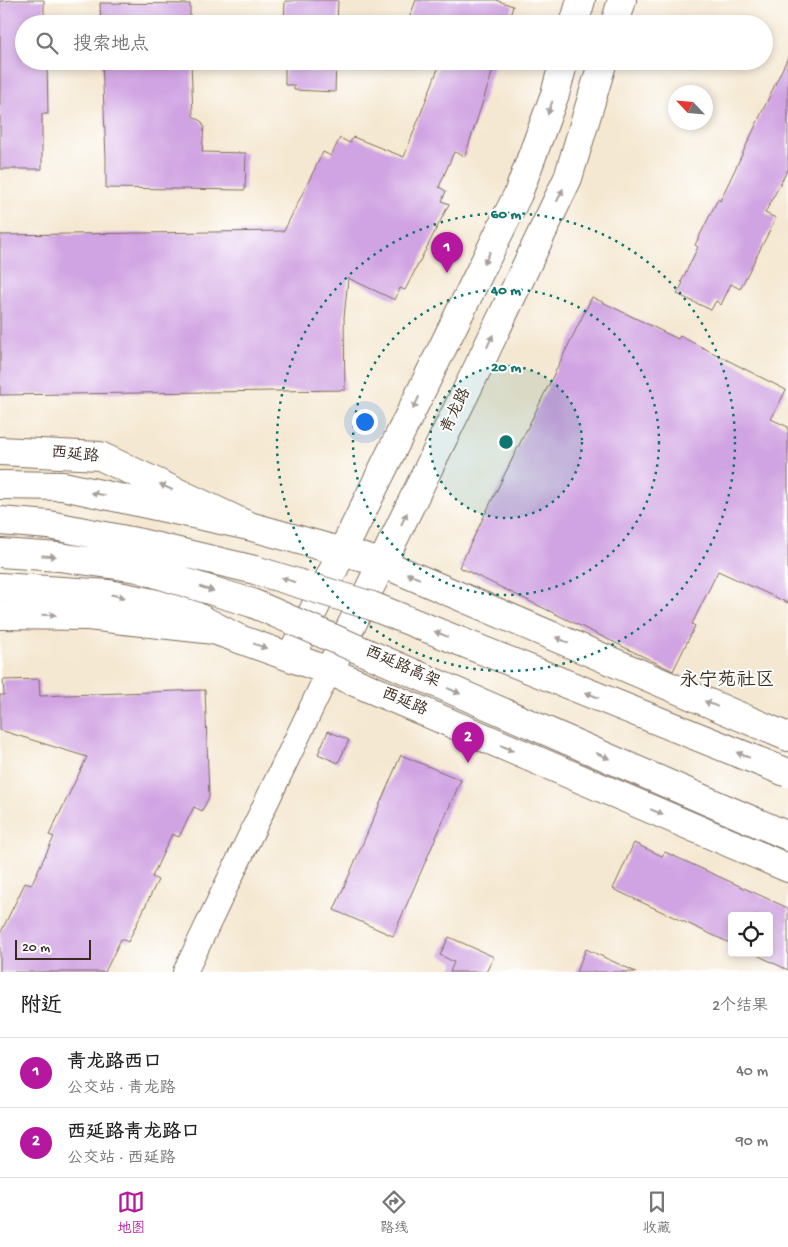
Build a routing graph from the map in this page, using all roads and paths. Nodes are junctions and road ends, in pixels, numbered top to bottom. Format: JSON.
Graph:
{"nodes":[{"id":1,"x":581,"y":0,"type":"edge"},
{"id":2,"x":622,"y":0,"type":"edge"},
{"id":3,"x":577,"y":15,"type":"edge"},
{"id":4,"x":618,"y":15,"type":"edge"},
{"id":5,"x":562,"y":70,"type":"edge"},
{"id":6,"x":600,"y":70,"type":"edge"},
{"id":7,"x":0,"y":451,"type":"edge"},
{"id":8,"x":0,"y":485,"type":"edge"},
{"id":9,"x":0,"y":521,"type":"edge"},
{"id":10,"x":249,"y":526,"type":"junction"},
{"id":11,"x":342,"y":552,"type":"junction"},
{"id":12,"x":0,"y":553,"type":"edge"},
{"id":13,"x":382,"y":562,"type":"junction"},
{"id":14,"x":0,"y":587,"type":"edge"},
{"id":15,"x":0,"y":615,"type":"edge"},
{"id":16,"x":235,"y":637,"type":"junction"},
{"id":17,"x":291,"y":657,"type":"junction"},
{"id":18,"x":329,"y":671,"type":"junction"},
{"id":19,"x":788,"y":737,"type":"edge"},
{"id":20,"x":788,"y":773,"type":"edge"},
{"id":21,"x":788,"y":836,"type":"edge"},
{"id":22,"x":788,"y":868,"type":"edge"},
{"id":23,"x":185,"y":972,"type":"edge"}],
"edges":[{"from":1,"to":3,"type":"main road"},
{"from":2,"to":4,"type":"main road"},
{"from":5,"to":11,"type":"main road","one_way":true},
{"from":13,"to":6,"type":"main road","name":"青龙路","one_way":true},
{"from":10,"to":7,"type":"main road","name":"西延路","one_way":true},
{"from":10,"to":8,"type":"main road","one_way":true},
{"from":20,"to":9,"type":"main road","one_way":true,"bridge":true},
{"from":10,"to":11,"type":"main road","name":"西延路"},
{"from":11,"to":13,"type":"main road","name":"西延路"},
{"from":11,"to":17,"type":"main road"},
{"from":12,"to":21,"type":"main road","name":"西延路高架","one_way":true,"bridge":true},
{"from":13,"to":18,"type":"main road","name":"青龙路"},
{"from":19,"to":13,"type":"main road","one_way":true},
{"from":14,"to":16,"type":"main road","one_way":true},
{"from":15,"to":16,"type":"main road","name":"西延路","one_way":true},
{"from":16,"to":17,"type":"main road","name":"西延路","one_way":true},
{"from":17,"to":18,"type":"main road","name":"西延路"},
{"from":18,"to":22,"type":"main road","name":"西延路","one_way":true},
{"from":18,"to":23,"type":"street"}]}
